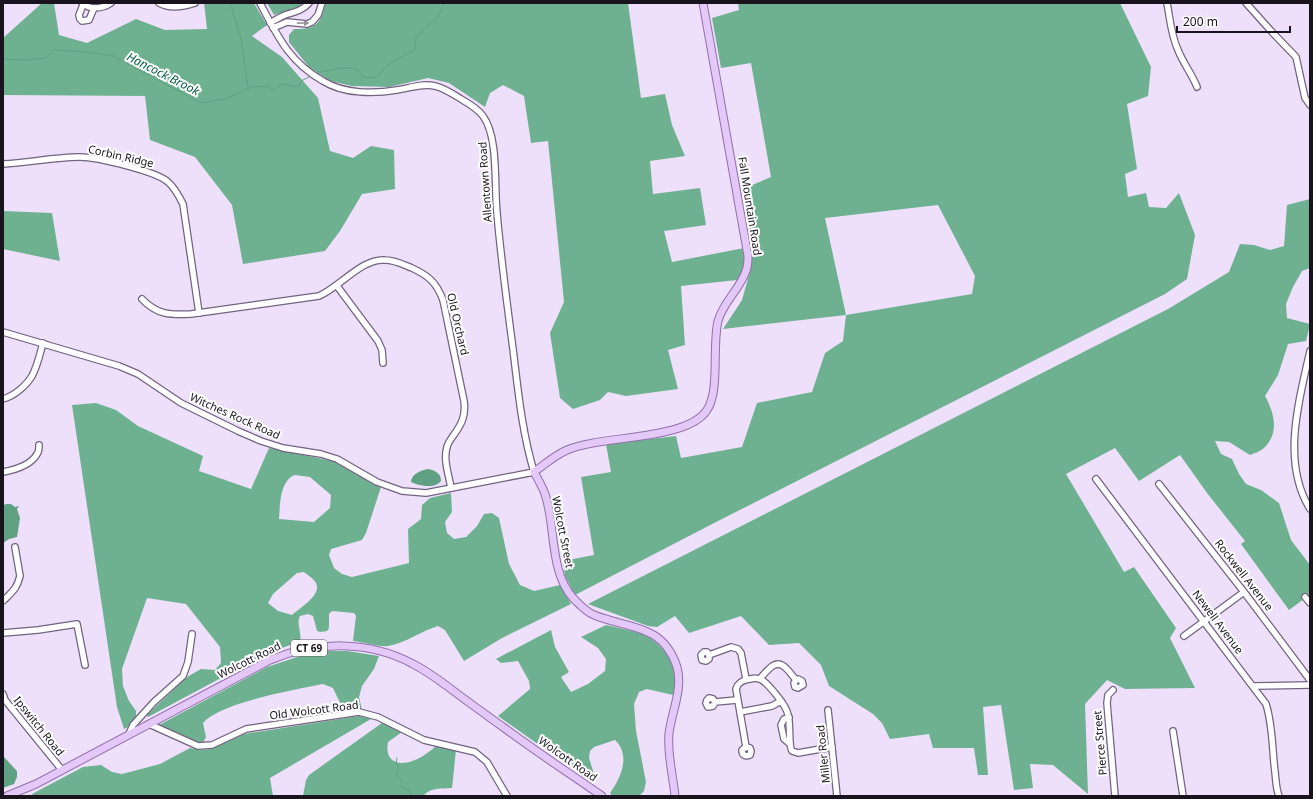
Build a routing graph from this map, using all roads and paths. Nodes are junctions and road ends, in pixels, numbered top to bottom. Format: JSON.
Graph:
{"nodes":[{"id":1,"x":111,"y":3,"type":"edge"},
{"id":2,"x":159,"y":3,"type":"edge"},
{"id":3,"x":195,"y":3,"type":"edge"},
{"id":4,"x":260,"y":3,"type":"edge"},
{"id":5,"x":308,"y":3,"type":"edge"},
{"id":6,"x":322,"y":3,"type":"edge"},
{"id":7,"x":703,"y":3,"type":"edge"},
{"id":8,"x":1167,"y":3,"type":"edge"},
{"id":9,"x":1246,"y":3,"type":"edge"},
{"id":10,"x":82,"y":4,"type":"edge"},
{"id":11,"x":94,"y":8,"type":"junction"},
{"id":12,"x":272,"y":25,"type":"junction"},
{"id":13,"x":1197,"y":87,"type":"dead end"},
{"id":14,"x":1310,"y":105,"type":"edge"},
{"id":15,"x":3,"y":164,"type":"edge"},
{"id":16,"x":337,"y":286,"type":"junction"},
{"id":17,"x":142,"y":299,"type":"dead end"},
{"id":18,"x":199,"y":313,"type":"junction"},
{"id":19,"x":3,"y":332,"type":"edge"},
{"id":20,"x":43,"y":343,"type":"junction"},
{"id":21,"x":1310,"y":351,"type":"edge"},
{"id":22,"x":383,"y":363,"type":"dead end"},
{"id":23,"x":3,"y":399,"type":"edge"},
{"id":24,"x":39,"y":445,"type":"dead end"},
{"id":25,"x":3,"y":472,"type":"edge"},
{"id":26,"x":534,"y":472,"type":"junction"},
{"id":27,"x":1096,"y":479,"type":"dead end"},
{"id":28,"x":1159,"y":484,"type":"dead end"},
{"id":29,"x":451,"y":488,"type":"junction"},
{"id":30,"x":1310,"y":508,"type":"edge"},
{"id":31,"x":15,"y":547,"type":"dead end"},
{"id":32,"x":1244,"y":592,"type":"junction"},
{"id":33,"x":1305,"y":597,"type":"dead end"},
{"id":34,"x":3,"y":601,"type":"edge"},
{"id":35,"x":1310,"y":604,"type":"edge"},
{"id":36,"x":1204,"y":620,"type":"junction"},
{"id":37,"x":3,"y":633,"type":"edge"},
{"id":38,"x":192,"y":634,"type":"dead end"},
{"id":39,"x":1184,"y":636,"type":"dead end"},
{"id":40,"x":709,"y":655,"type":"dead end"},
{"id":41,"x":85,"y":666,"type":"dead end"},
{"id":42,"x":760,"y":679,"type":"junction"},
{"id":43,"x":746,"y":680,"type":"junction"},
{"id":44,"x":796,"y":680,"type":"dead end"},
{"id":45,"x":1310,"y":680,"type":"edge"},
{"id":46,"x":1310,"y":685,"type":"edge"},
{"id":47,"x":1254,"y":686,"type":"junction"},
{"id":48,"x":1113,"y":690,"type":"dead end"},
{"id":49,"x":3,"y":694,"type":"edge"},
{"id":50,"x":4,"y":700,"type":"edge"},
{"id":51,"x":737,"y":700,"type":"junction"},
{"id":52,"x":780,"y":701,"type":"junction"},
{"id":53,"x":715,"y":702,"type":"dead end"},
{"id":54,"x":828,"y":710,"type":"dead end"},
{"id":55,"x":740,"y":712,"type":"junction"},
{"id":56,"x":149,"y":724,"type":"junction"},
{"id":57,"x":1173,"y":731,"type":"dead end"},
{"id":58,"x":129,"y":734,"type":"junction"},
{"id":59,"x":746,"y":747,"type":"dead end"},
{"id":60,"x":832,"y":747,"type":"junction"},
{"id":61,"x":62,"y":770,"type":"junction"},
{"id":62,"x":7,"y":796,"type":"edge"},
{"id":63,"x":507,"y":796,"type":"edge"},
{"id":64,"x":602,"y":796,"type":"edge"},
{"id":65,"x":675,"y":796,"type":"edge"},
{"id":66,"x":837,"y":796,"type":"edge"},
{"id":67,"x":1115,"y":796,"type":"edge"},
{"id":68,"x":1183,"y":796,"type":"edge"},
{"id":69,"x":1279,"y":796,"type":"edge"}],
"edges":[{"from":1,"to":11,"type":"street"},
{"from":2,"to":3,"type":"street"},
{"from":4,"to":12,"type":"street","name":"Allentown Road"},
{"from":5,"to":12,"type":"street"},
{"from":12,"to":6,"type":"street","one_way":true},
{"from":7,"to":26,"type":"main road","name":"Fall Mountain Road"},
{"from":8,"to":13,"type":"street"},
{"from":9,"to":14,"type":"street"},
{"from":10,"to":11,"type":"street"},
{"from":10,"to":11,"type":"street"},
{"from":12,"to":26,"type":"street","name":"Allentown Road"},
{"from":15,"to":18,"type":"street","name":"Corbin Ridge"},
{"from":16,"to":18,"type":"street","name":"Old Orchard"},
{"from":16,"to":22,"type":"street"},
{"from":16,"to":29,"type":"street","name":"Old Orchard"},
{"from":17,"to":18,"type":"street","name":"Old Orchard"},
{"from":19,"to":20,"type":"street","name":"Witches Rock Road"},
{"from":20,"to":23,"type":"street"},
{"from":20,"to":29,"type":"street","name":"Witches Rock Road"},
{"from":21,"to":30,"type":"street"},
{"from":24,"to":25,"type":"street"},
{"from":26,"to":29,"type":"street","name":"Witches Rock Road"},
{"from":26,"to":65,"type":"main road","name":"Wolcott Street"},
{"from":27,"to":36,"type":"street","name":"Newell Avenue"},
{"from":28,"to":32,"type":"street","name":"Rockwell Avenue"},
{"from":31,"to":34,"type":"street"},
{"from":32,"to":36,"type":"street"},
{"from":32,"to":45,"type":"street","name":"Rockwell Avenue"},
{"from":33,"to":35,"type":"street"},
{"from":36,"to":39,"type":"street"},
{"from":36,"to":47,"type":"street","name":"Newell Avenue"},
{"from":37,"to":41,"type":"street"},
{"from":38,"to":58,"type":"street"},
{"from":40,"to":43,"type":"street"},
{"from":42,"to":43,"type":"street"},
{"from":42,"to":44,"type":"street"},
{"from":42,"to":52,"type":"street"},
{"from":43,"to":51,"type":"street"},
{"from":46,"to":47,"type":"street"},
{"from":47,"to":69,"type":"street","name":"Newell Avenue"},
{"from":48,"to":67,"type":"street","name":"Pierce Street"},
{"from":49,"to":50,"type":"street","name":"Ipswitch Road"},
{"from":50,"to":61,"type":"street","name":"Ipswitch Road"},
{"from":51,"to":53,"type":"street"},
{"from":51,"to":55,"type":"street"},
{"from":52,"to":55,"type":"street"},
{"from":52,"to":60,"type":"street"},
{"from":54,"to":60,"type":"street","name":"Miller Road"},
{"from":55,"to":59,"type":"street"},
{"from":56,"to":58,"type":"main road","name":"Wolcott Road","number":"CT 69"},
{"from":56,"to":63,"type":"street","name":"Old Wolcott Road"},
{"from":56,"to":64,"type":"main road","name":"Wolcott Road","number":"CT 69"},
{"from":57,"to":68,"type":"street"},
{"from":58,"to":61,"type":"main road","name":"Wolcott Road","number":"CT 69"},
{"from":60,"to":66,"type":"street","name":"Miller Road"},
{"from":61,"to":62,"type":"main road","name":"Wolcott Road","number":"CT 69"}]}
